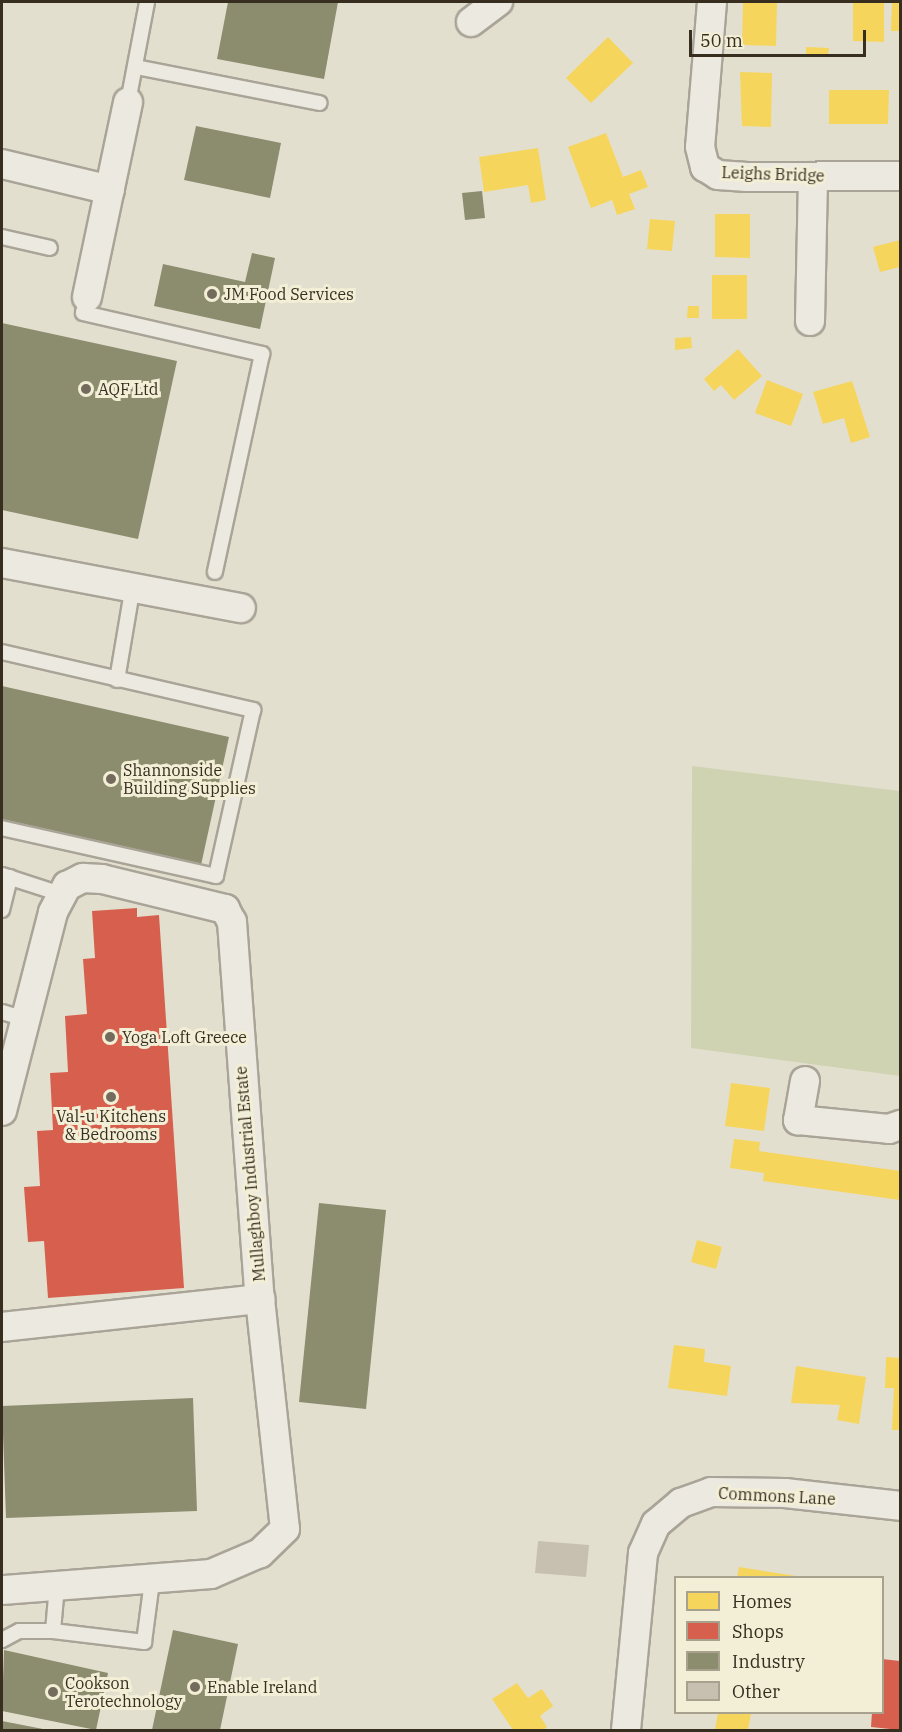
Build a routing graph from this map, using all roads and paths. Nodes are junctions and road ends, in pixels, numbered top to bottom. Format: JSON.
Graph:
{"nodes":[{"id":1,"x":147,"y":2,"type":"edge"},
{"id":2,"x":498,"y":2,"type":"edge"},
{"id":3,"x":712,"y":2,"type":"edge"},
{"id":4,"x":471,"y":22,"type":"dead end"},
{"id":5,"x":135,"y":67,"type":"junction"},
{"id":6,"x":128,"y":102,"type":"joint"},
{"id":7,"x":319,"y":103,"type":"dead end"},
{"id":8,"x":2,"y":164,"type":"edge"},
{"id":9,"x":900,"y":176,"type":"edge"},
{"id":10,"x":813,"y":177,"type":"junction"},
{"id":11,"x":110,"y":190,"type":"junction"},
{"id":12,"x":2,"y":237,"type":"edge"},
{"id":13,"x":50,"y":248,"type":"dead end"},
{"id":14,"x":87,"y":297,"type":"joint"},
{"id":15,"x":810,"y":321,"type":"dead end"},
{"id":16,"x":2,"y":563,"type":"edge"},
{"id":17,"x":215,"y":572,"type":"dead end"},
{"id":18,"x":132,"y":591,"type":"junction"},
{"id":19,"x":241,"y":608,"type":"dead end"},
{"id":20,"x":2,"y":652,"type":"edge"},
{"id":21,"x":117,"y":680,"type":"junction"},
{"id":22,"x":2,"y":828,"type":"edge"},
{"id":23,"x":6,"y":876,"type":"edge"},
{"id":24,"x":61,"y":894,"type":"junction"},
{"id":25,"x":2,"y":910,"type":"edge"},
{"id":26,"x":13,"y":1016,"type":"edge"},
{"id":27,"x":805,"y":1081,"type":"dead end"},
{"id":28,"x":2,"y":1111,"type":"edge"},
{"id":29,"x":900,"y":1125,"type":"edge"},
{"id":30,"x":260,"y":1299,"type":"junction"},
{"id":31,"x":2,"y":1327,"type":"edge"},
{"id":32,"x":900,"y":1506,"type":"edge"},
{"id":33,"x":152,"y":1581,"type":"junction"},
{"id":34,"x":57,"y":1585,"type":"junction"},
{"id":35,"x":2,"y":1590,"type":"edge"},
{"id":36,"x":53,"y":1631,"type":"junction"},
{"id":37,"x":2,"y":1640,"type":"edge"},
{"id":38,"x":626,"y":1731,"type":"edge"}],
"edges":[{"from":1,"to":5,"type":"lane"},
{"from":2,"to":4,"type":"street"},
{"from":3,"to":10,"type":"street","name":"Leighs Bridge"},
{"from":5,"to":6,"type":"lane"},
{"from":5,"to":7,"type":"lane"},
{"from":6,"to":11,"type":"street"},
{"from":8,"to":11,"type":"street"},
{"from":9,"to":10,"type":"street","name":"Leighs Bridge"},
{"from":10,"to":15,"type":"street"},
{"from":11,"to":14,"type":"street"},
{"from":12,"to":13,"type":"lane"},
{"from":14,"to":17,"type":"lane"},
{"from":16,"to":18,"type":"street"},
{"from":18,"to":19,"type":"street"},
{"from":18,"to":21,"type":"lane"},
{"from":20,"to":21,"type":"lane"},
{"from":21,"to":22,"type":"lane"},
{"from":23,"to":24,"type":"lane"},
{"from":23,"to":25,"type":"lane"},
{"from":24,"to":26,"type":"street"},
{"from":24,"to":30,"type":"street","name":"Mullaghboy Industrial Estate"},
{"from":26,"to":28,"type":"street"},
{"from":27,"to":29,"type":"street"},
{"from":30,"to":31,"type":"street","name":"Mullaghboy Industrial Estate"},
{"from":30,"to":33,"type":"street","name":"Mullaghboy Industrial Estate"},
{"from":32,"to":38,"type":"street","name":"Commons Lane"},
{"from":33,"to":34,"type":"street","name":"Mullaghboy Industrial Estate"},
{"from":33,"to":36,"type":"lane"},
{"from":34,"to":35,"type":"street","name":"Mullaghboy Industrial Estate"},
{"from":34,"to":36,"type":"lane"},
{"from":36,"to":37,"type":"lane"}]}
